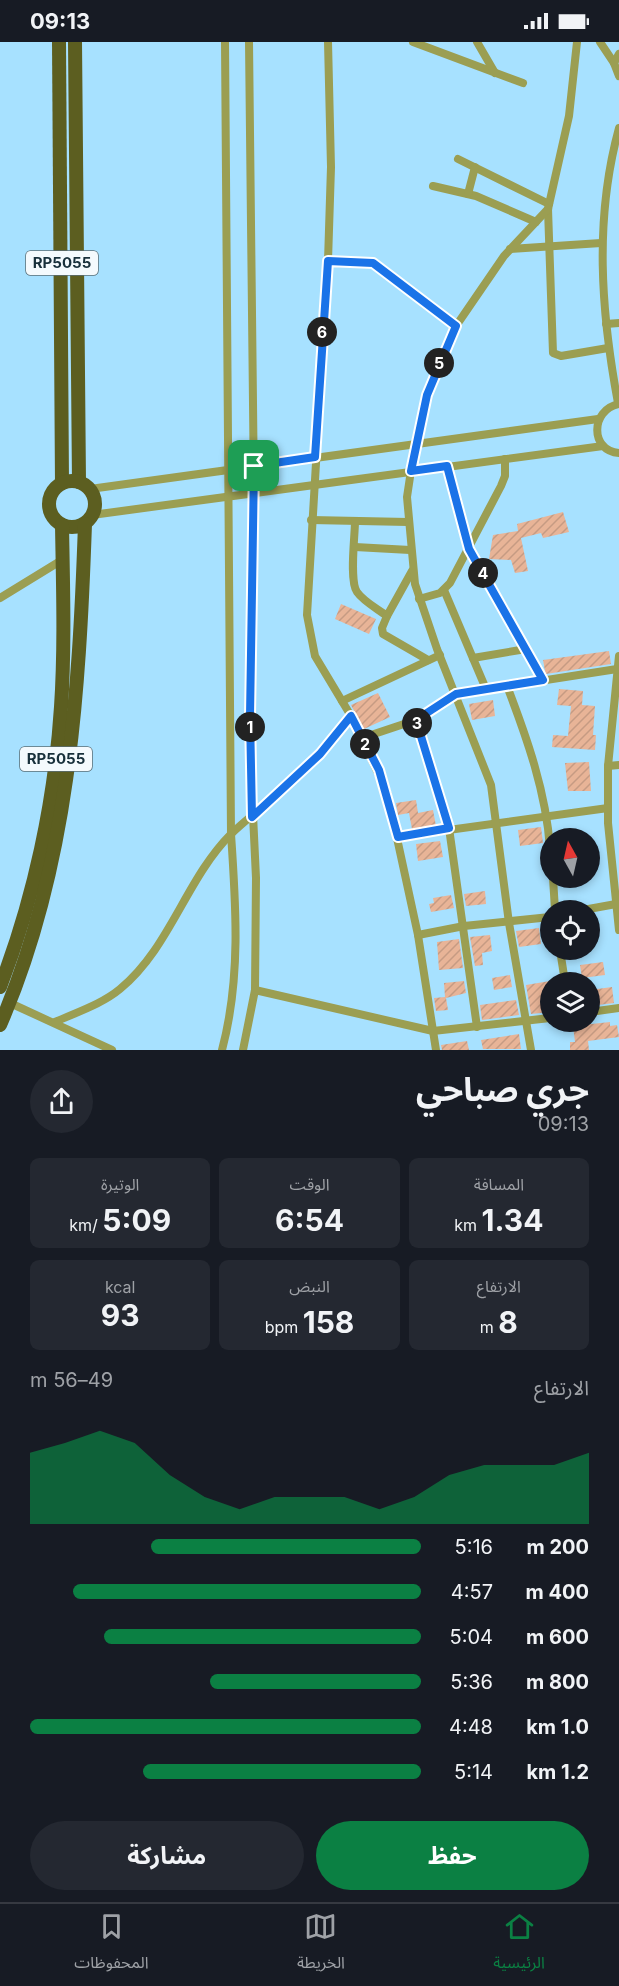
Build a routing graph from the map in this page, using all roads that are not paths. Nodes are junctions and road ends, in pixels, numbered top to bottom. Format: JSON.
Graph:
{"nodes":[{"id":1,"x":59,"y":42,"type":"edge"},
{"id":2,"x":75,"y":42,"type":"edge"},
{"id":3,"x":225,"y":42,"type":"edge"},
{"id":4,"x":249,"y":42,"type":"edge"},
{"id":5,"x":328,"y":42,"type":"edge"},
{"id":6,"x":413,"y":42,"type":"edge"},
{"id":7,"x":477,"y":42,"type":"edge"},
{"id":8,"x":577,"y":42,"type":"edge"},
{"id":9,"x":600,"y":42,"type":"edge"},
{"id":10,"x":619,"y":52,"type":"edge"},
{"id":11,"x":614,"y":63,"type":"junction"},
{"id":12,"x":495,"y":73,"type":"junction"},
{"id":13,"x":619,"y":76,"type":"edge"},
{"id":14,"x":523,"y":83,"type":"dead end"},
{"id":15,"x":619,"y":128,"type":"edge"},
{"id":16,"x":458,"y":159,"type":"dead end"},
{"id":17,"x":475,"y":167,"type":"junction"},
{"id":18,"x":433,"y":186,"type":"dead end"},
{"id":19,"x":468,"y":194,"type":"junction"},
{"id":20,"x":549,"y":206,"type":"junction"},
{"id":21,"x":536,"y":222,"type":"junction"},
{"id":22,"x":601,"y":243,"type":"junction"},
{"id":23,"x":549,"y":247,"type":"junction"},
{"id":24,"x":510,"y":249,"type":"junction"},
{"id":25,"x":328,"y":261,"type":"junction"},
{"id":26,"x":619,"y":323,"type":"edge"},
{"id":27,"x":606,"y":324,"type":"junction"},
{"id":28,"x":456,"y":326,"type":"junction"},
{"id":29,"x":608,"y":348,"type":"junction"},
{"id":30,"x":615,"y":365,"type":"edge"},
{"id":31,"x":618,"y":403,"type":"edge"},
{"id":32,"x":598,"y":419,"type":"junction"},
{"id":33,"x":415,"y":444,"type":"junction"},
{"id":34,"x":603,"y":446,"type":"junction"},
{"id":35,"x":619,"y":453,"type":"edge"},
{"id":36,"x":315,"y":457,"type":"junction"},
{"id":37,"x":505,"y":459,"type":"junction"},
{"id":38,"x":254,"y":466,"type":"junction"},
{"id":39,"x":447,"y":466,"type":"junction"},
{"id":40,"x":228,"y":469,"type":"junction"},
{"id":41,"x":411,"y":471,"type":"junction"},
{"id":42,"x":62,"y":483,"type":"junction"},
{"id":43,"x":84,"y":486,"type":"junction"},
{"id":44,"x":313,"y":486,"type":"junction"},
{"id":45,"x":254,"y":493,"type":"junction"},
{"id":46,"x":230,"y":495,"type":"junction"},
{"id":47,"x":88,"y":520,"type":"junction"},
{"id":48,"x":311,"y":520,"type":"junction"},
{"id":49,"x":355,"y":520,"type":"junction"},
{"id":50,"x":408,"y":522,"type":"junction"},
{"id":51,"x":62,"y":525,"type":"junction"},
{"id":52,"x":355,"y":547,"type":"junction"},
{"id":53,"x":469,"y":549,"type":"junction"},
{"id":54,"x":410,"y":550,"type":"junction"},
{"id":55,"x":62,"y":560,"type":"junction"},
{"id":56,"x":412,"y":571,"type":"junction"},
{"id":57,"x":444,"y":590,"type":"junction"},
{"id":58,"x":0,"y":598,"type":"edge"},
{"id":59,"x":419,"y":599,"type":"junction"},
{"id":60,"x":387,"y":616,"type":"junction"},
{"id":61,"x":526,"y":649,"type":"junction"},
{"id":62,"x":440,"y":655,"type":"junction"},
{"id":63,"x":619,"y":656,"type":"edge"},
{"id":64,"x":473,"y":658,"type":"junction"},
{"id":65,"x":428,"y":660,"type":"junction"},
{"id":66,"x":617,"y":669,"type":"junction"},
{"id":67,"x":543,"y":680,"type":"junction"},
{"id":68,"x":507,"y":686,"type":"junction"},
{"id":69,"x":486,"y":689,"type":"junction"},
{"id":70,"x":456,"y":694,"type":"junction"},
{"id":71,"x":342,"y":700,"type":"junction"},
{"id":72,"x":351,"y":716,"type":"junction"},
{"id":73,"x":416,"y":720,"type":"junction"},
{"id":74,"x":362,"y":738,"type":"junction"},
{"id":75,"x":619,"y":765,"type":"edge"},
{"id":76,"x":608,"y":766,"type":"junction"},
{"id":77,"x":608,"y":808,"type":"junction"},
{"id":78,"x":548,"y":814,"type":"junction"},
{"id":79,"x":252,"y":817,"type":"junction"},
{"id":80,"x":496,"y":821,"type":"junction"},
{"id":81,"x":449,"y":828,"type":"junction"},
{"id":82,"x":549,"y":828,"type":"edge"},
{"id":83,"x":231,"y":834,"type":"junction"},
{"id":84,"x":398,"y":837,"type":"junction"},
{"id":85,"x":616,"y":904,"type":"junction"},
{"id":86,"x":600,"y":907,"type":"edge"},
{"id":87,"x":540,"y":918,"type":"edge"},
{"id":88,"x":509,"y":923,"type":"junction"},
{"id":89,"x":464,"y":926,"type":"junction"},
{"id":90,"x":619,"y":930,"type":"edge"},
{"id":91,"x":19,"y":932,"type":"junction"},
{"id":92,"x":418,"y":935,"type":"junction"},
{"id":93,"x":0,"y":964,"type":"edge"},
{"id":94,"x":0,"y":987,"type":"edge"},
{"id":95,"x":255,"y":990,"type":"junction"},
{"id":96,"x":10,"y":1002,"type":"junction"},
{"id":97,"x":619,"y":1008,"type":"edge"},
{"id":98,"x":600,"y":1011,"type":"edge"},
{"id":99,"x":540,"y":1020,"type":"edge"},
{"id":100,"x":55,"y":1022,"type":"junction"},
{"id":101,"x":525,"y":1022,"type":"junction"},
{"id":102,"x":0,"y":1025,"type":"edge"},
{"id":103,"x":477,"y":1027,"type":"junction"},
{"id":104,"x":433,"y":1031,"type":"junction"},
{"id":105,"x":112,"y":1050,"type":"edge"},
{"id":106,"x":222,"y":1050,"type":"edge"},
{"id":107,"x":243,"y":1050,"type":"edge"},
{"id":108,"x":436,"y":1050,"type":"edge"},
{"id":109,"x":531,"y":1050,"type":"edge"}],
"edges":[{"from":1,"to":42,"type":"highway","number":"RP5055"},
{"from":2,"to":43,"type":"highway","number":"RP5055"},
{"from":3,"to":40,"type":"street"},
{"from":4,"to":38,"type":"street"},
{"from":5,"to":25,"type":"street"},
{"from":6,"to":12,"type":"street"},
{"from":7,"to":12,"type":"street"},
{"from":8,"to":20,"type":"street"},
{"from":9,"to":10,"type":"street"},
{"from":9,"to":11,"type":"street"},
{"from":10,"to":11,"type":"street"},
{"from":11,"to":13,"type":"street"},
{"from":12,"to":14,"type":"street"},
{"from":15,"to":22,"type":"street"},
{"from":16,"to":17,"type":"street"},
{"from":17,"to":19,"type":"street"},
{"from":17,"to":20,"type":"street"},
{"from":18,"to":19,"type":"street"},
{"from":19,"to":21,"type":"street"},
{"from":20,"to":21,"type":"street"},
{"from":20,"to":23,"type":"street"},
{"from":21,"to":24,"type":"street"},
{"from":22,"to":23,"type":"street"},
{"from":22,"to":27,"type":"street"},
{"from":23,"to":24,"type":"street"},
{"from":23,"to":29,"type":"street"},
{"from":24,"to":28,"type":"street"},
{"from":25,"to":28,"type":"street"},
{"from":25,"to":36,"type":"street"},
{"from":26,"to":27,"type":"street"},
{"from":27,"to":29,"type":"street"},
{"from":28,"to":33,"type":"street"},
{"from":29,"to":30,"type":"street"},
{"from":30,"to":31,"type":"street"},
{"from":31,"to":32,"type":"street"},
{"from":32,"to":33,"type":"street"},
{"from":32,"to":34,"type":"street"},
{"from":33,"to":36,"type":"street"},
{"from":33,"to":41,"type":"street"},
{"from":34,"to":35,"type":"street"},
{"from":34,"to":37,"type":"street"},
{"from":36,"to":38,"type":"street"},
{"from":36,"to":44,"type":"street"},
{"from":37,"to":39,"type":"street"},
{"from":37,"to":53,"type":"street"},
{"from":38,"to":40,"type":"street"},
{"from":38,"to":45,"type":"street"},
{"from":39,"to":41,"type":"street"},
{"from":39,"to":53,"type":"street"},
{"from":40,"to":43,"type":"street"},
{"from":40,"to":46,"type":"street"},
{"from":41,"to":44,"type":"street"},
{"from":41,"to":50,"type":"street"},
{"from":42,"to":43,"type":"highway"},
{"from":42,"to":51,"type":"highway","number":"RP5055"},
{"from":43,"to":47,"type":"highway","number":"RP5055"},
{"from":44,"to":45,"type":"street"},
{"from":44,"to":48,"type":"street"},
{"from":45,"to":46,"type":"street"},
{"from":45,"to":79,"type":"street"},
{"from":46,"to":47,"type":"street"},
{"from":46,"to":83,"type":"street"},
{"from":47,"to":51,"type":"highway"},
{"from":47,"to":96,"type":"highway","number":"RP5055"},
{"from":48,"to":49,"type":"street"},
{"from":48,"to":71,"type":"street"},
{"from":49,"to":50,"type":"street"},
{"from":49,"to":52,"type":"street"},
{"from":50,"to":54,"type":"street"},
{"from":51,"to":55,"type":"highway","number":"RP5055"},
{"from":52,"to":54,"type":"street"},
{"from":52,"to":60,"type":"street"},
{"from":53,"to":57,"type":"street"},
{"from":53,"to":61,"type":"street"},
{"from":54,"to":56,"type":"street"},
{"from":55,"to":58,"type":"street"},
{"from":55,"to":91,"type":"highway","number":"RP5055"},
{"from":56,"to":59,"type":"street"},
{"from":56,"to":60,"type":"street"},
{"from":57,"to":59,"type":"street"},
{"from":57,"to":64,"type":"street"},
{"from":59,"to":62,"type":"street"},
{"from":60,"to":65,"type":"street"},
{"from":61,"to":64,"type":"street"},
{"from":61,"to":67,"type":"street"},
{"from":62,"to":65,"type":"street"},
{"from":62,"to":70,"type":"street"},
{"from":63,"to":66,"type":"street"},
{"from":64,"to":69,"type":"street"},
{"from":65,"to":71,"type":"street"},
{"from":66,"to":67,"type":"street"},
{"from":66,"to":76,"type":"street"},
{"from":67,"to":68,"type":"street"},
{"from":68,"to":69,"type":"street"},
{"from":68,"to":78,"type":"street"},
{"from":69,"to":70,"type":"street"},
{"from":70,"to":73,"type":"street"},
{"from":70,"to":80,"type":"street"},
{"from":71,"to":72,"type":"street"},
{"from":72,"to":74,"type":"street"},
{"from":72,"to":79,"type":"street"},
{"from":73,"to":74,"type":"street"},
{"from":73,"to":81,"type":"street"},
{"from":74,"to":84,"type":"street"},
{"from":75,"to":76,"type":"street"},
{"from":76,"to":77,"type":"street"},
{"from":77,"to":78,"type":"street"},
{"from":77,"to":85,"type":"street"},
{"from":78,"to":80,"type":"street"},
{"from":78,"to":82,"type":"street"},
{"from":79,"to":83,"type":"street"},
{"from":79,"to":95,"type":"street"},
{"from":80,"to":81,"type":"street"},
{"from":80,"to":88,"type":"street"},
{"from":81,"to":84,"type":"street"},
{"from":81,"to":89,"type":"street"},
{"from":83,"to":100,"type":"street"},
{"from":83,"to":106,"type":"street"},
{"from":84,"to":92,"type":"street"},
{"from":85,"to":86,"type":"street"},
{"from":85,"to":90,"type":"street"},
{"from":87,"to":88,"type":"street"},
{"from":88,"to":89,"type":"street"},
{"from":88,"to":101,"type":"street"},
{"from":89,"to":92,"type":"street"},
{"from":89,"to":103,"type":"street"},
{"from":91,"to":93,"type":"highway"},
{"from":91,"to":94,"type":"highway","number":"RP5055"},
{"from":92,"to":104,"type":"street"},
{"from":95,"to":104,"type":"street"},
{"from":95,"to":107,"type":"street"},
{"from":96,"to":100,"type":"street"},
{"from":96,"to":102,"type":"highway","number":"RP5055"},
{"from":97,"to":98,"type":"street"},
{"from":99,"to":101,"type":"street"},
{"from":100,"to":105,"type":"street"},
{"from":101,"to":103,"type":"street"},
{"from":101,"to":109,"type":"street"},
{"from":103,"to":104,"type":"street"},
{"from":104,"to":108,"type":"street"}]}
